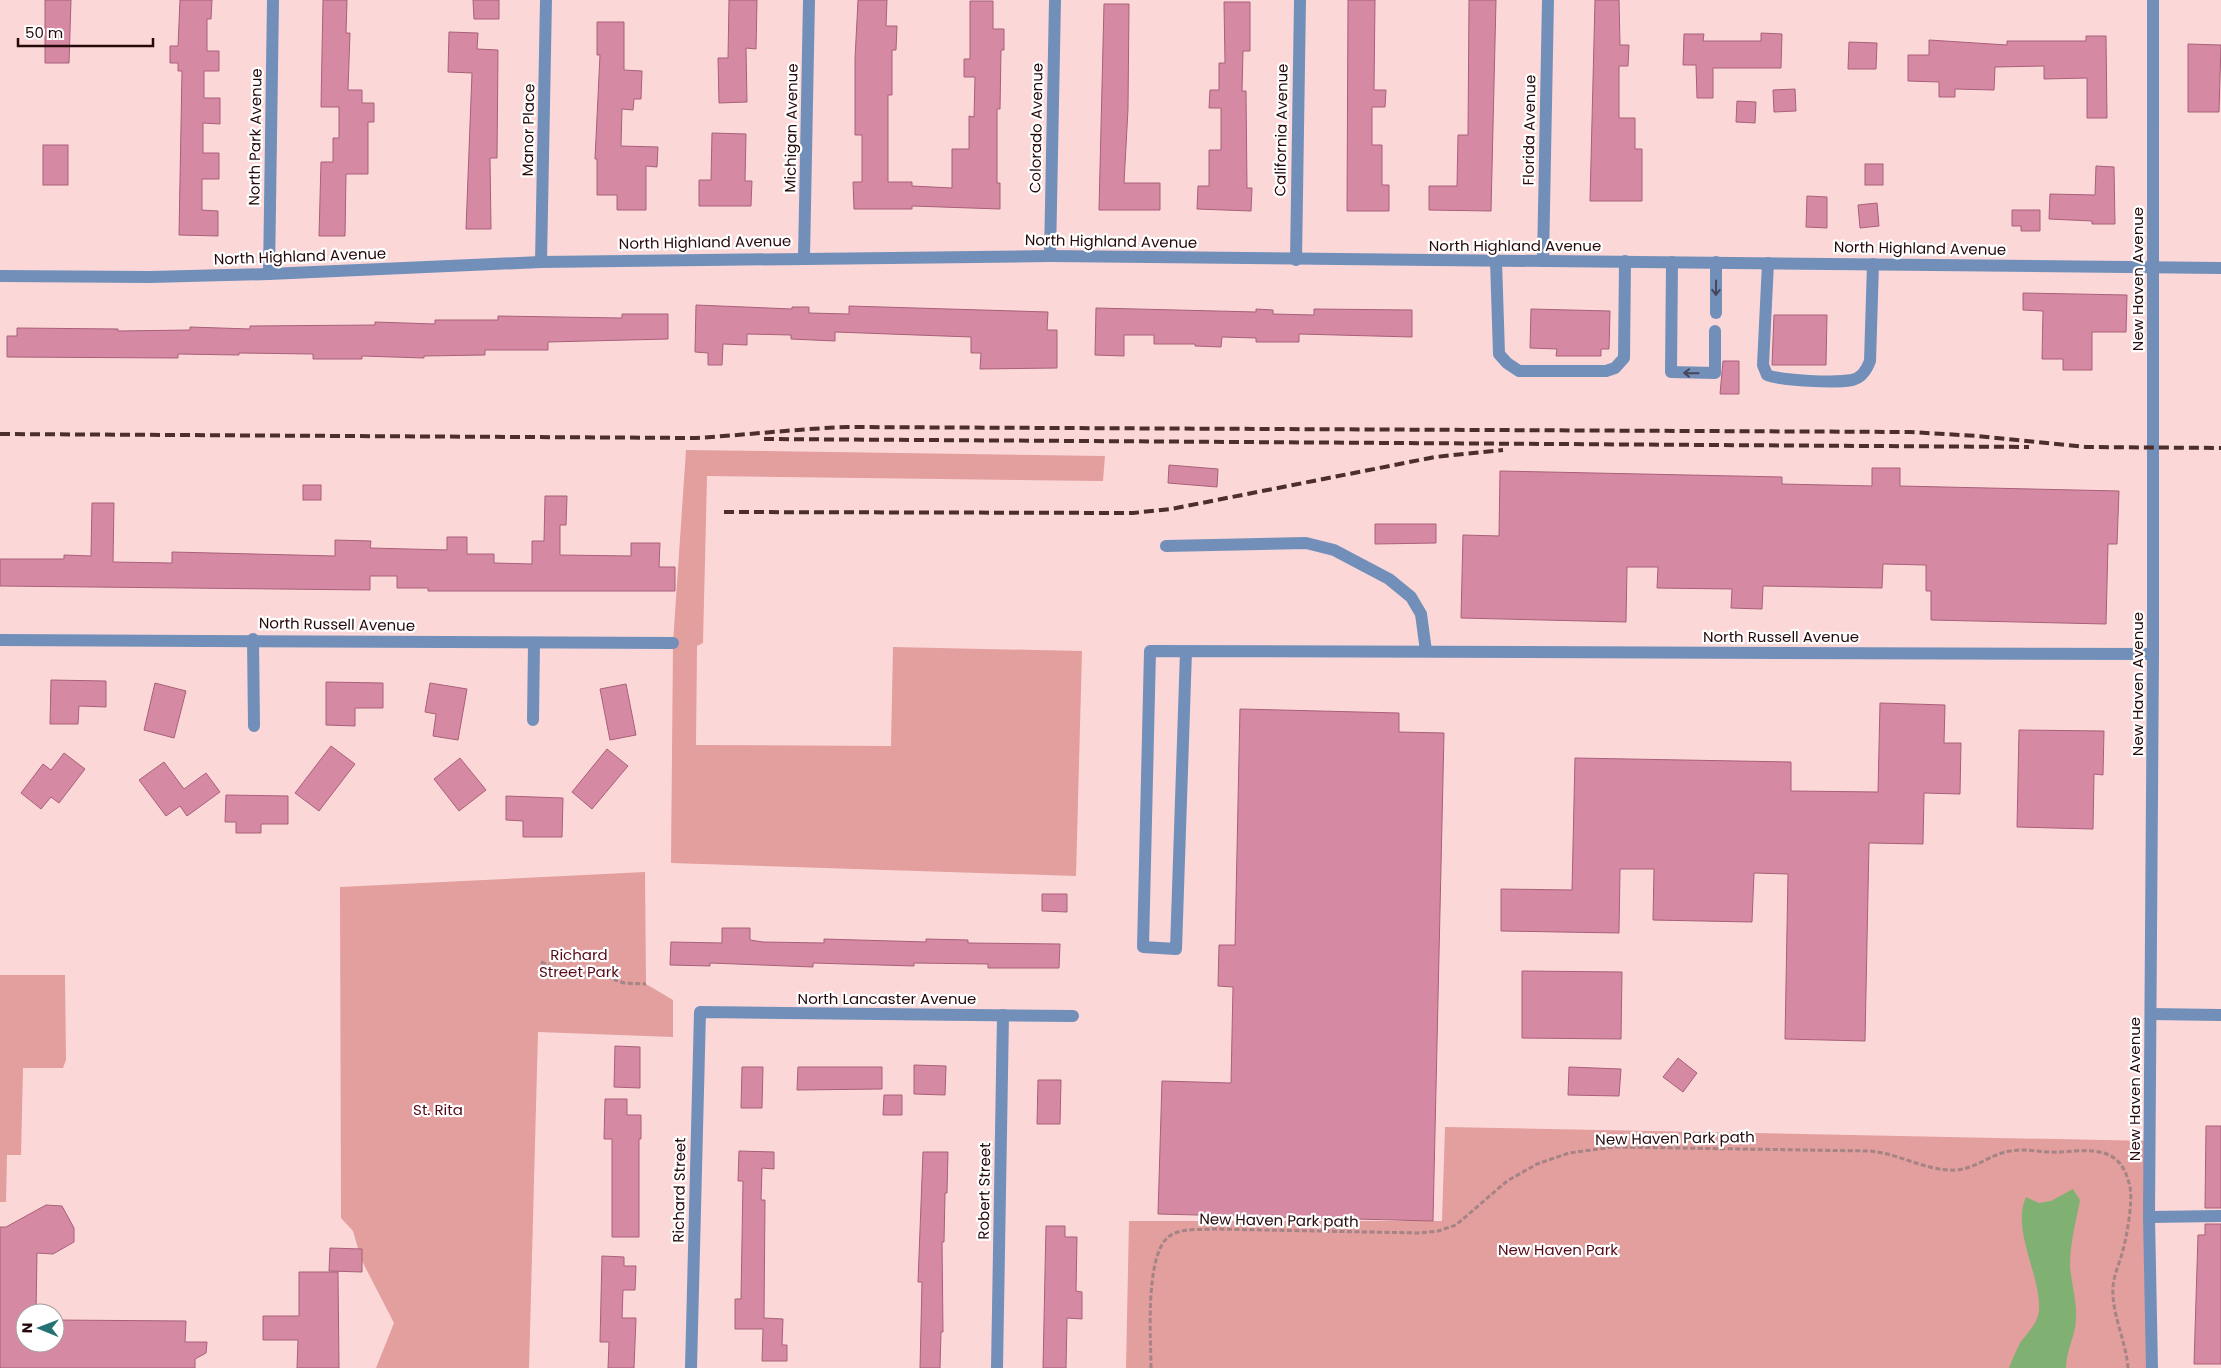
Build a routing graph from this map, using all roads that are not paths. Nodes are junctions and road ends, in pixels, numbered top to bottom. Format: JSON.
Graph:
{"nodes":[{"id":1,"x":273,"y":0,"type":"edge"},
{"id":2,"x":546,"y":0,"type":"edge"},
{"id":3,"x":809,"y":0,"type":"edge"},
{"id":4,"x":1055,"y":0,"type":"edge"},
{"id":5,"x":1300,"y":0,"type":"edge"},
{"id":6,"x":1548,"y":0,"type":"edge"},
{"id":7,"x":2153,"y":0,"type":"edge"},
{"id":8,"x":1050,"y":256,"type":"junction"},
{"id":9,"x":804,"y":257,"type":"junction"},
{"id":10,"x":1296,"y":260,"type":"junction"},
{"id":11,"x":1496,"y":261,"type":"junction"},
{"id":12,"x":1543,"y":261,"type":"junction"},
{"id":13,"x":1625,"y":261,"type":"junction"},
{"id":14,"x":541,"y":262,"type":"junction"},
{"id":15,"x":1672,"y":262,"type":"junction"},
{"id":16,"x":1716,"y":262,"type":"junction"},
{"id":17,"x":1768,"y":263,"type":"junction"},
{"id":18,"x":1873,"y":264,"type":"junction"},
{"id":19,"x":2153,"y":267,"type":"junction"},
{"id":20,"x":2221,"y":268,"type":"edge"},
{"id":21,"x":269,"y":274,"type":"junction"},
{"id":22,"x":0,"y":276,"type":"edge"},
{"id":23,"x":1716,"y":313,"type":"dead end"},
{"id":24,"x":1715,"y":331,"type":"dead end"},
{"id":25,"x":1166,"y":546,"type":"dead end"},
{"id":26,"x":0,"y":640,"type":"edge"},
{"id":27,"x":253,"y":640,"type":"junction"},
{"id":28,"x":673,"y":642,"type":"dead end"},
{"id":29,"x":534,"y":643,"type":"junction"},
{"id":30,"x":1186,"y":651,"type":"junction"},
{"id":31,"x":1426,"y":651,"type":"junction"},
{"id":32,"x":2153,"y":654,"type":"junction"},
{"id":33,"x":533,"y":720,"type":"dead end"},
{"id":34,"x":254,"y":726,"type":"dead end"},
{"id":35,"x":700,"y":1012,"type":"joint"},
{"id":36,"x":2151,"y":1014,"type":"junction"},
{"id":37,"x":2221,"y":1014,"type":"edge"},
{"id":38,"x":1003,"y":1015,"type":"junction"},
{"id":39,"x":1074,"y":1016,"type":"dead end"},
{"id":40,"x":2221,"y":1216,"type":"edge"},
{"id":41,"x":2150,"y":1217,"type":"junction"},
{"id":42,"x":691,"y":1368,"type":"edge"},
{"id":43,"x":997,"y":1368,"type":"edge"},
{"id":44,"x":2152,"y":1368,"type":"edge"}],
"edges":[{"from":1,"to":21,"type":"street","name":"North Park Avenue"},
{"from":2,"to":14,"type":"street","name":"Manor Place"},
{"from":3,"to":9,"type":"street","name":"Michigan Avenue"},
{"from":4,"to":8,"type":"street","name":"Colorado Avenue"},
{"from":5,"to":10,"type":"street","name":"California Avenue"},
{"from":6,"to":12,"type":"street","name":"Florida Avenue"},
{"from":7,"to":19,"type":"street","name":"New Haven Avenue"},
{"from":8,"to":9,"type":"street","name":"North Highland Avenue"},
{"from":8,"to":10,"type":"street","name":"North Highland Avenue"},
{"from":9,"to":14,"type":"street","name":"North Highland Avenue"},
{"from":10,"to":11,"type":"street","name":"North Highland Avenue"},
{"from":11,"to":12,"type":"street","name":"North Highland Avenue"},
{"from":11,"to":13,"type":"street"},
{"from":12,"to":13,"type":"street","name":"North Highland Avenue"},
{"from":13,"to":15,"type":"street","name":"North Highland Avenue"},
{"from":14,"to":21,"type":"street","name":"North Highland Avenue"},
{"from":15,"to":16,"type":"street","name":"North Highland Avenue"},
{"from":24,"to":15,"type":"street","one_way":true},
{"from":16,"to":17,"type":"street","name":"North Highland Avenue"},
{"from":16,"to":23,"type":"street","one_way":true},
{"from":17,"to":18,"type":"street","name":"North Highland Avenue"},
{"from":17,"to":18,"type":"street"},
{"from":18,"to":19,"type":"street","name":"North Highland Avenue"},
{"from":19,"to":20,"type":"street","name":"North Highland Avenue"},
{"from":19,"to":32,"type":"street","name":"New Haven Avenue"},
{"from":21,"to":22,"type":"street","name":"North Highland Avenue"},
{"from":25,"to":31,"type":"street"},
{"from":26,"to":27,"type":"street","name":"North Russell Avenue"},
{"from":27,"to":29,"type":"street","name":"North Russell Avenue"},
{"from":27,"to":34,"type":"street"},
{"from":28,"to":29,"type":"street","name":"North Russell Avenue"},
{"from":29,"to":33,"type":"street"},
{"from":30,"to":30,"type":"street","name":"North Russell Avenue"},
{"from":30,"to":31,"type":"street","name":"North Russell Avenue"},
{"from":31,"to":32,"type":"street","name":"North Russell Avenue"},
{"from":32,"to":36,"type":"street","name":"New Haven Avenue"},
{"from":35,"to":38,"type":"street","name":"North Lancaster Avenue"},
{"from":35,"to":42,"type":"street","name":"Richard Street"},
{"from":36,"to":37,"type":"street"},
{"from":36,"to":41,"type":"street","name":"New Haven Avenue"},
{"from":38,"to":39,"type":"street","name":"North Lancaster Avenue"},
{"from":38,"to":43,"type":"street","name":"Robert Street"},
{"from":40,"to":41,"type":"street"},
{"from":41,"to":44,"type":"street","name":"New Haven Avenue"}]}
